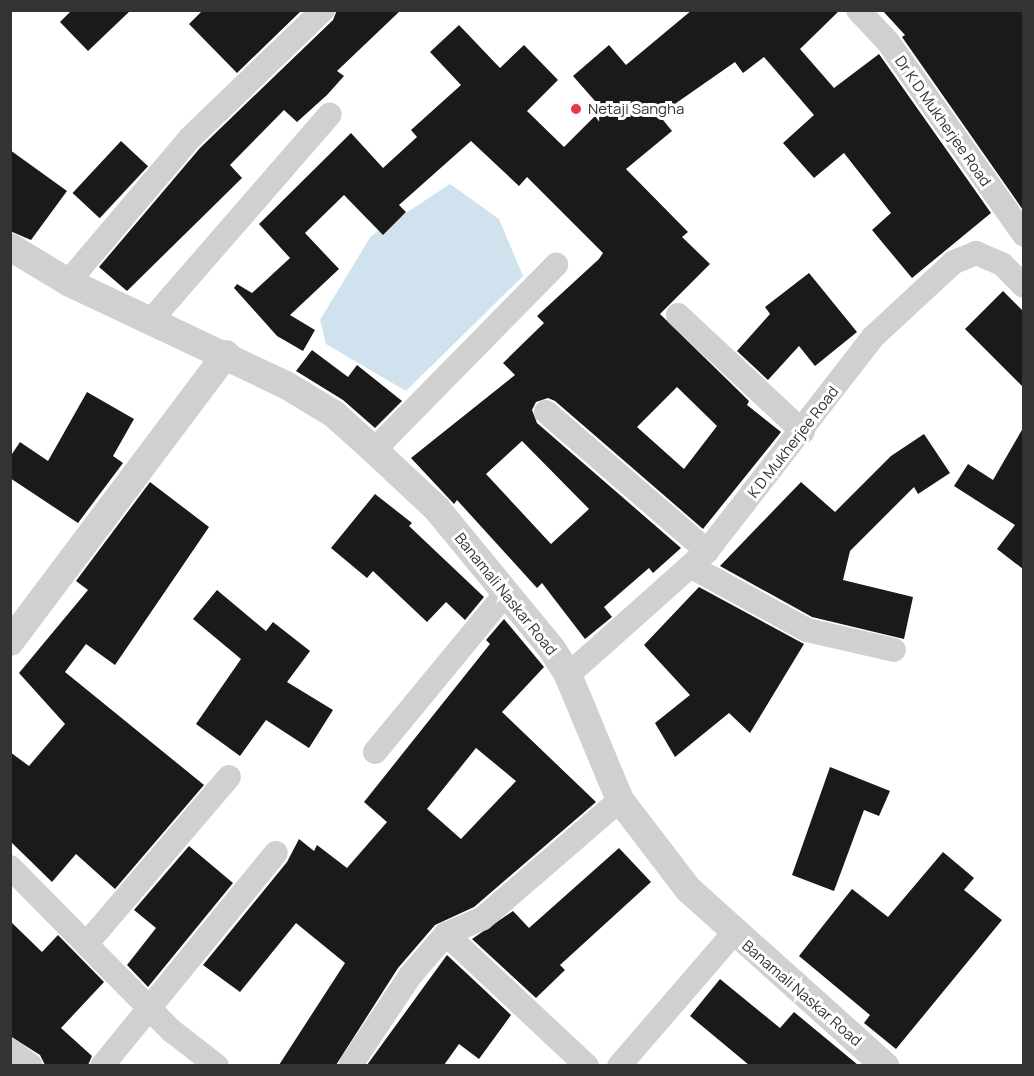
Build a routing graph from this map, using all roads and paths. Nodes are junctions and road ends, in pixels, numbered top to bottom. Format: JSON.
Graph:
{"nodes":[{"id":1,"x":323,"y":10,"type":"edge"},
{"id":2,"x":858,"y":10,"type":"edge"},
{"id":3,"x":330,"y":114,"type":"dead end"},
{"id":4,"x":1023,"y":235,"type":"edge"},
{"id":5,"x":10,"y":247,"type":"edge"},
{"id":6,"x":556,"y":265,"type":"dead end"},
{"id":7,"x":68,"y":282,"type":"junction"},
{"id":8,"x":1023,"y":286,"type":"edge"},
{"id":9,"x":678,"y":315,"type":"dead end"},
{"id":10,"x":152,"y":319,"type":"junction"},
{"id":11,"x":226,"y":354,"type":"junction"},
{"id":12,"x":546,"y":412,"type":"dead end"},
{"id":13,"x":804,"y":432,"type":"junction"},
{"id":14,"x":374,"y":450,"type":"junction"},
{"id":15,"x":698,"y":558,"type":"junction"},
{"id":16,"x":507,"y":592,"type":"junction"},
{"id":17,"x":10,"y":642,"type":"edge"},
{"id":18,"x":894,"y":650,"type":"dead end"},
{"id":19,"x":568,"y":675,"type":"junction"},
{"id":20,"x":375,"y":753,"type":"dead end"},
{"id":21,"x":229,"y":777,"type":"dead end"},
{"id":22,"x":620,"y":801,"type":"junction"},
{"id":23,"x":276,"y":853,"type":"dead end"},
{"id":24,"x":10,"y":867,"type":"edge"},
{"id":25,"x":734,"y":933,"type":"junction"},
{"id":26,"x":446,"y":934,"type":"junction"},
{"id":27,"x":88,"y":942,"type":"junction"},
{"id":28,"x":150,"y":1009,"type":"junction"},
{"id":29,"x":10,"y":1050,"type":"edge"},
{"id":30,"x":31,"y":1065,"type":"edge"},
{"id":31,"x":102,"y":1065,"type":"edge"},
{"id":32,"x":217,"y":1065,"type":"edge"},
{"id":33,"x":350,"y":1065,"type":"edge"},
{"id":34,"x":587,"y":1065,"type":"edge"},
{"id":35,"x":619,"y":1065,"type":"edge"},
{"id":36,"x":885,"y":1065,"type":"edge"}],
"edges":[{"from":1,"to":7,"type":"street"},
{"from":2,"to":4,"type":"street","name":"Dr K D Mukherjee Road"},
{"from":3,"to":10,"type":"street"},
{"from":5,"to":7,"type":"street","name":"Banamali Naskar Road"},
{"from":6,"to":14,"type":"street"},
{"from":7,"to":10,"type":"street","name":"Banamali Naskar Road"},
{"from":8,"to":13,"type":"street","name":"K D Mukherjee Road"},
{"from":9,"to":13,"type":"street"},
{"from":10,"to":11,"type":"street","name":"Banamali Naskar Road"},
{"from":11,"to":14,"type":"street","name":"Banamali Naskar Road"},
{"from":11,"to":17,"type":"street"},
{"from":12,"to":15,"type":"street"},
{"from":13,"to":15,"type":"street","name":"K D Mukherjee Road"},
{"from":14,"to":16,"type":"street","name":"Banamali Naskar Road"},
{"from":15,"to":18,"type":"street"},
{"from":15,"to":19,"type":"street","name":"K D Mukherjee Road"},
{"from":16,"to":19,"type":"street","name":"Banamali Naskar Road"},
{"from":16,"to":20,"type":"street"},
{"from":19,"to":22,"type":"street","name":"Banamali Naskar Road"},
{"from":21,"to":27,"type":"street"},
{"from":22,"to":25,"type":"street","name":"Banamali Naskar Road"},
{"from":22,"to":26,"type":"street"},
{"from":23,"to":28,"type":"street"},
{"from":24,"to":27,"type":"street"},
{"from":25,"to":35,"type":"street"},
{"from":25,"to":36,"type":"street","name":"Banamali Naskar Road"},
{"from":26,"to":33,"type":"street"},
{"from":26,"to":34,"type":"street"},
{"from":27,"to":28,"type":"street"},
{"from":28,"to":31,"type":"street"},
{"from":28,"to":32,"type":"street"},
{"from":29,"to":30,"type":"street"}]}
